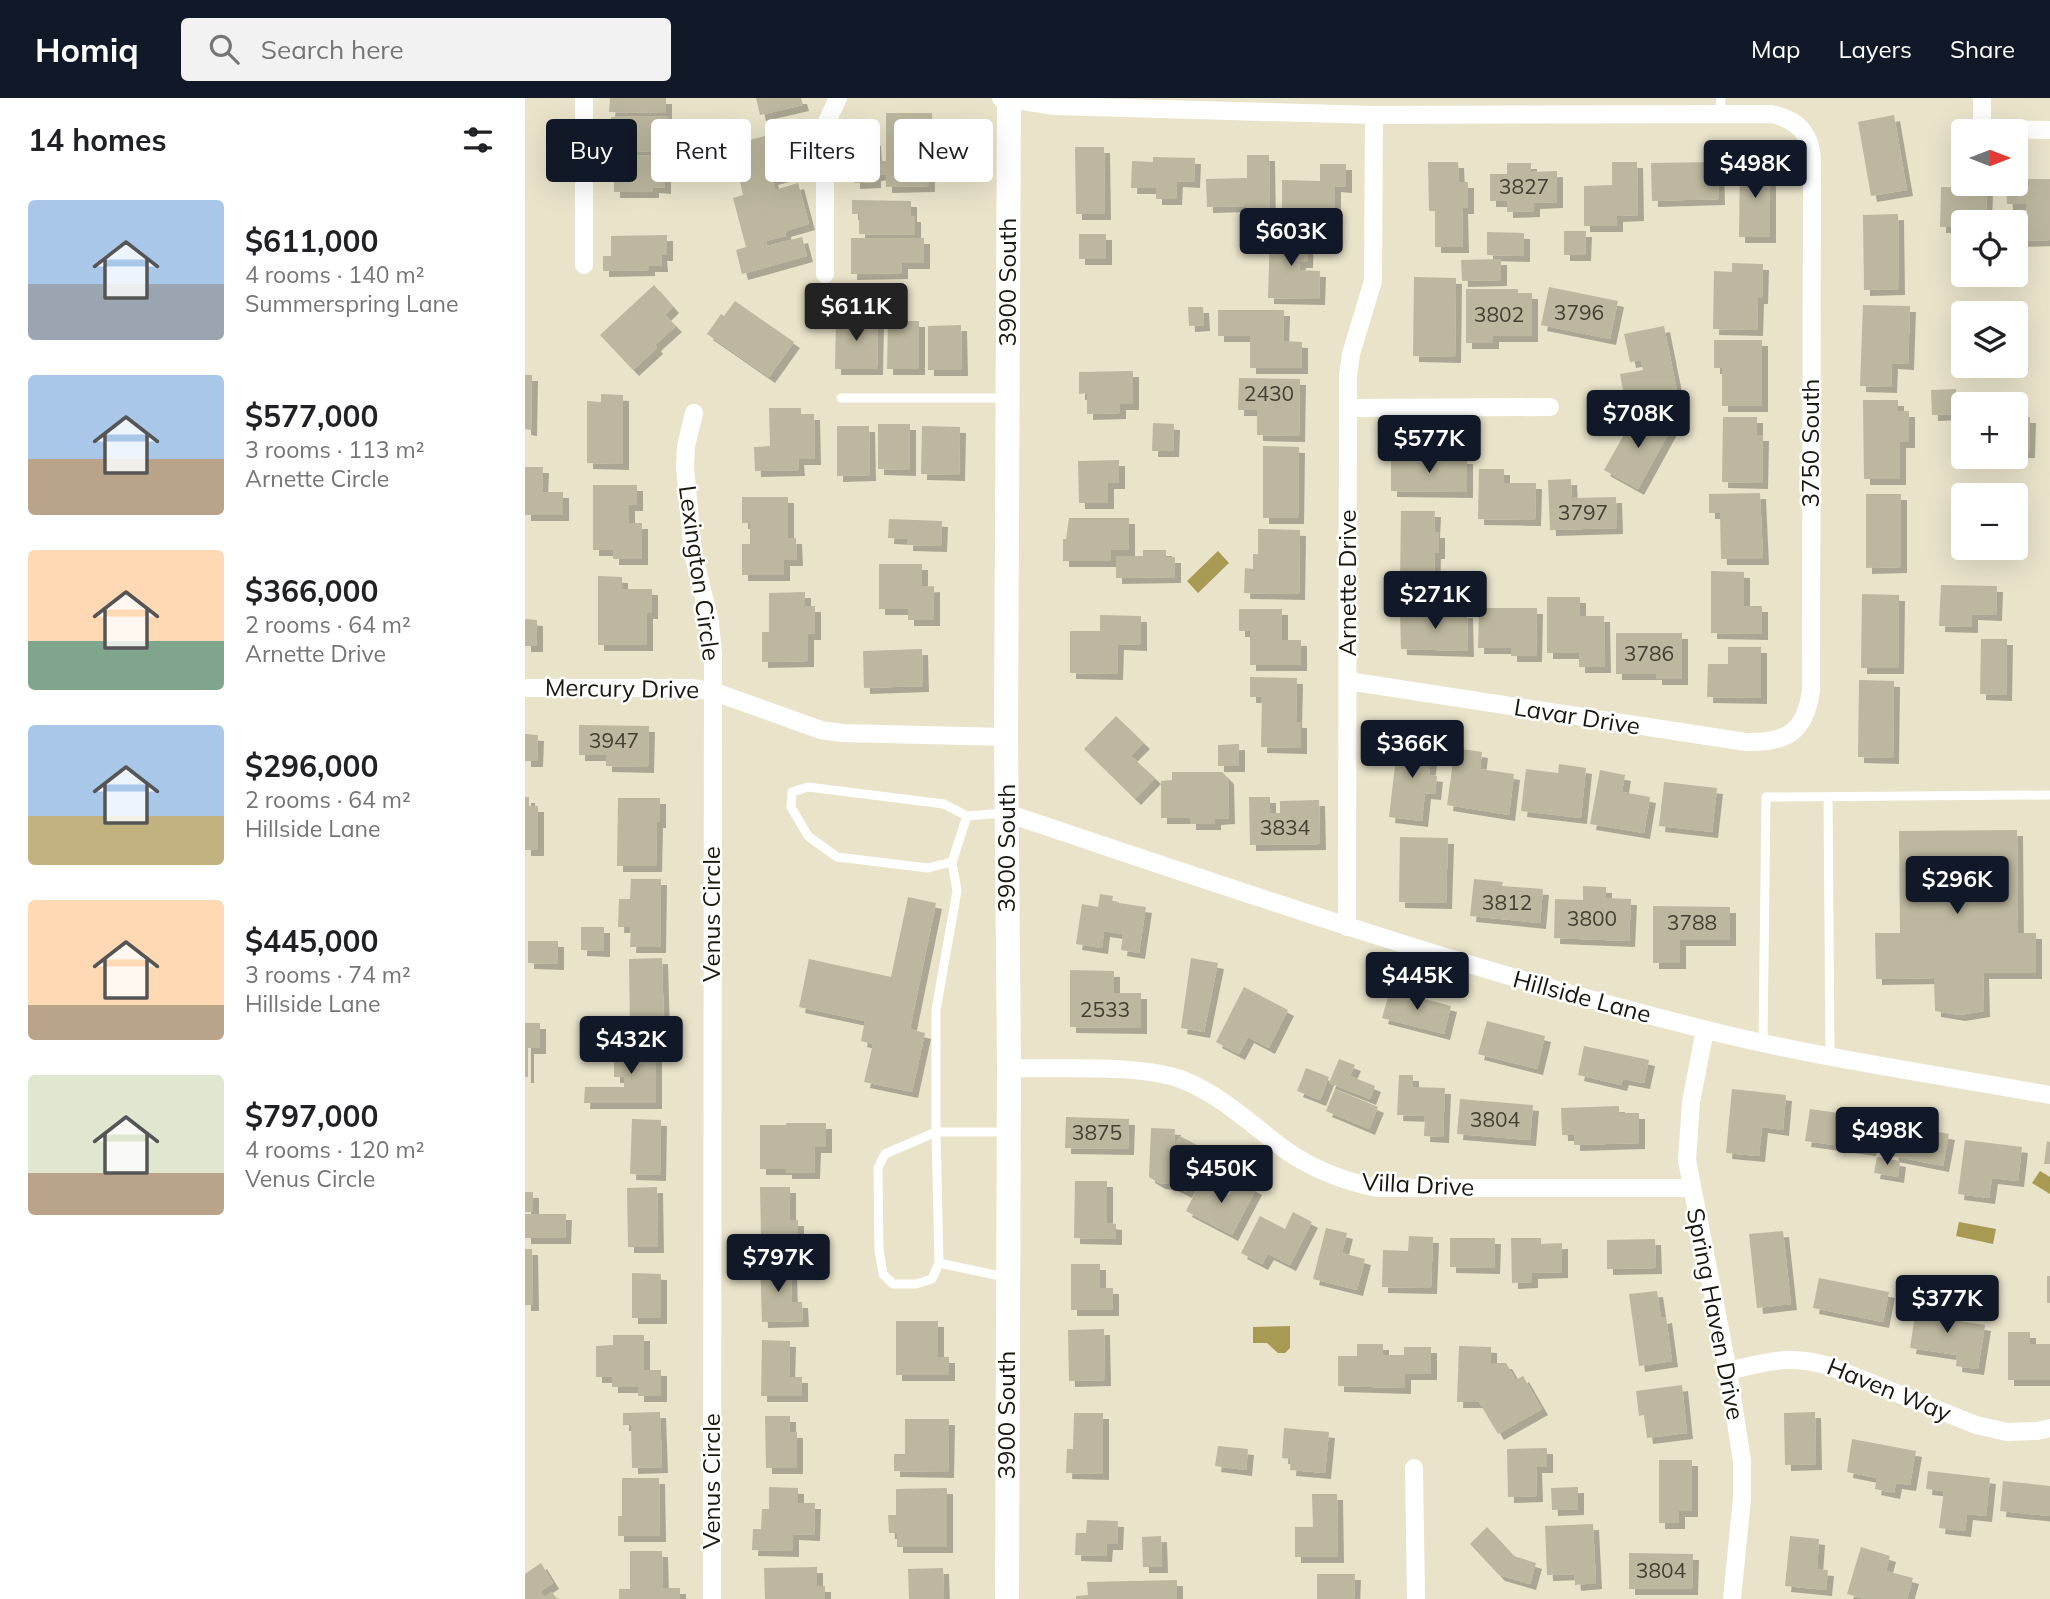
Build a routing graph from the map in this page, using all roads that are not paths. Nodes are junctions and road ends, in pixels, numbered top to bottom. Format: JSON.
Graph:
{"nodes":[{"id":1,"x":583,"y":98,"type":"edge"},
{"id":2,"x":838,"y":98,"type":"edge"},
{"id":3,"x":1006,"y":98,"type":"edge"},
{"id":4,"x":1982,"y":98,"type":"edge"},
{"id":5,"x":1484,"y":106,"type":"edge"},
{"id":6,"x":1721,"y":106,"type":"edge"},
{"id":7,"x":1374,"y":116,"type":"junction"},
{"id":8,"x":2050,"y":130,"type":"edge"},
{"id":9,"x":583,"y":265,"type":"dead end"},
{"id":10,"x":825,"y":274,"type":"dead end"},
{"id":11,"x":841,"y":398,"type":"dead end"},
{"id":12,"x":1007,"y":398,"type":"junction"},
{"id":13,"x":1549,"y":407,"type":"dead end"},
{"id":14,"x":1348,"y":408,"type":"junction"},
{"id":15,"x":694,"y":413,"type":"dead end"},
{"id":16,"x":1348,"y":681,"type":"junction"},
{"id":17,"x":525,"y":688,"type":"edge"},
{"id":18,"x":712,"y":691,"type":"junction"},
{"id":19,"x":1800,"y":723,"type":"joint"},
{"id":20,"x":1006,"y":737,"type":"junction"},
{"id":21,"x":2050,"y":795,"type":"edge"},
{"id":22,"x":1828,"y":797,"type":"junction"},
{"id":23,"x":1006,"y":813,"type":"junction"},
{"id":24,"x":967,"y":816,"type":"junction"},
{"id":25,"x":952,"y":862,"type":"junction"},
{"id":26,"x":1347,"y":928,"type":"junction"},
{"id":27,"x":1705,"y":1030,"type":"junction"},
{"id":28,"x":1763,"y":1042,"type":"junction"},
{"id":29,"x":1830,"y":1055,"type":"junction"},
{"id":30,"x":1009,"y":1068,"type":"junction"},
{"id":31,"x":2050,"y":1095,"type":"edge"},
{"id":32,"x":936,"y":1132,"type":"junction"},
{"id":33,"x":1008,"y":1132,"type":"junction"},
{"id":34,"x":1691,"y":1188,"type":"junction"},
{"id":35,"x":939,"y":1262,"type":"junction"},
{"id":36,"x":1007,"y":1277,"type":"junction"},
{"id":37,"x":1728,"y":1371,"type":"junction"},
{"id":38,"x":2050,"y":1429,"type":"edge"},
{"id":39,"x":1414,"y":1468,"type":"dead end"},
{"id":40,"x":712,"y":1599,"type":"edge"},
{"id":41,"x":1007,"y":1599,"type":"edge"},
{"id":42,"x":1416,"y":1599,"type":"edge"},
{"id":43,"x":1733,"y":1599,"type":"edge"}],
"edges":[{"from":1,"to":9,"type":"street"},
{"from":2,"to":10,"type":"street"},
{"from":3,"to":7,"type":"street","name":"3750 South"},
{"from":3,"to":12,"type":"main road","name":"3900 South"},
{"from":4,"to":8,"type":"street"},
{"from":5,"to":6,"type":"street","name":"3750 South"},
{"from":5,"to":7,"type":"street","name":"3750 South"},
{"from":6,"to":19,"type":"street","name":"3750 South"},
{"from":7,"to":14,"type":"street","name":"Arnette Drive"},
{"from":11,"to":12,"type":"lane"},
{"from":12,"to":20,"type":"main road","name":"3900 South"},
{"from":13,"to":14,"type":"street"},
{"from":14,"to":16,"type":"street","name":"Arnette Drive"},
{"from":15,"to":18,"type":"street","name":"Lexington Circle"},
{"from":16,"to":19,"type":"street","name":"Lavar Drive"},
{"from":16,"to":26,"type":"street","name":"Arnette Drive"},
{"from":17,"to":18,"type":"street","name":"Mercury Drive"},
{"from":18,"to":20,"type":"street","name":"Mercury Drive"},
{"from":18,"to":40,"type":"street","name":"Venus Circle"},
{"from":20,"to":23,"type":"main road","name":"3900 South"},
{"from":21,"to":22,"type":"lane"},
{"from":22,"to":28,"type":"lane"},
{"from":22,"to":29,"type":"lane"},
{"from":23,"to":24,"type":"lane"},
{"from":23,"to":26,"type":"street","name":"Hillside Lane"},
{"from":23,"to":30,"type":"main road","name":"3900 South"},
{"from":24,"to":25,"type":"lane"},
{"from":24,"to":25,"type":"lane"},
{"from":25,"to":32,"type":"lane"},
{"from":26,"to":27,"type":"street","name":"Hillside Lane"},
{"from":27,"to":28,"type":"street","name":"Hillside Lane"},
{"from":27,"to":34,"type":"street","name":"Spring Haven Drive"},
{"from":28,"to":29,"type":"street","name":"Hillside Lane"},
{"from":29,"to":31,"type":"street","name":"Hillside Lane"},
{"from":30,"to":33,"type":"main road","name":"3900 South"},
{"from":30,"to":34,"type":"street","name":"Villa Drive"},
{"from":32,"to":33,"type":"lane"},
{"from":32,"to":35,"type":"lane"},
{"from":32,"to":35,"type":"lane"},
{"from":33,"to":36,"type":"main road","name":"3900 South"},
{"from":34,"to":37,"type":"street","name":"Spring Haven Drive"},
{"from":35,"to":36,"type":"lane"},
{"from":36,"to":41,"type":"main road","name":"3900 South"},
{"from":37,"to":38,"type":"street","name":"Haven Way"},
{"from":37,"to":43,"type":"street","name":"Spring Haven Drive"},
{"from":39,"to":42,"type":"street"}]}
